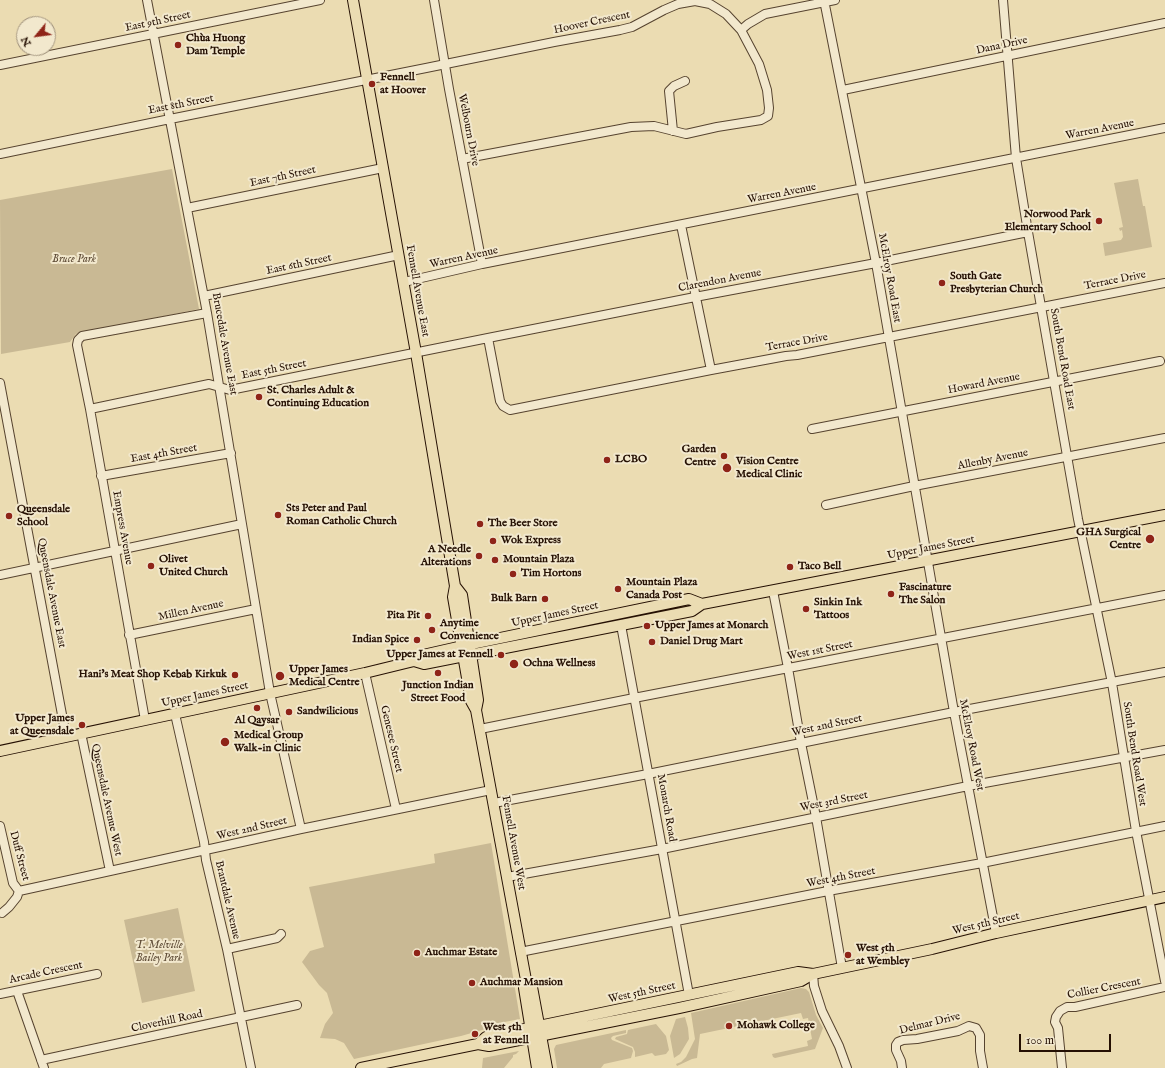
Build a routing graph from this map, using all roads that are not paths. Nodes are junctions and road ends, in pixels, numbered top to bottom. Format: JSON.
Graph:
{"nodes":[{"id":1,"x":148,"y":0,"type":"edge"},
{"id":2,"x":320,"y":0,"type":"edge"},
{"id":3,"x":353,"y":0,"type":"edge"},
{"id":4,"x":434,"y":0,"type":"edge"},
{"id":5,"x":835,"y":0,"type":"edge"},
{"id":6,"x":1004,"y":0,"type":"edge"},
{"id":7,"x":824,"y":1,"type":"edge"},
{"id":8,"x":1165,"y":23,"type":"edge"},
{"id":9,"x":741,"y":30,"type":"junction"},
{"id":10,"x":154,"y":33,"type":"junction"},
{"id":11,"x":1008,"y":56,"type":"junction"},
{"id":12,"x":445,"y":64,"type":"junction"},
{"id":13,"x":0,"y":65,"type":"edge"},
{"id":14,"x":367,"y":80,"type":"junction"},
{"id":15,"x":685,"y":82,"type":"dead end"},
{"id":16,"x":843,"y":90,"type":"junction"},
{"id":17,"x":170,"y":119,"type":"junction"},
{"id":18,"x":1165,"y":128,"type":"edge"},
{"id":19,"x":673,"y":131,"type":"junction"},
{"id":20,"x":0,"y":154,"type":"edge"},
{"id":21,"x":1016,"y":158,"type":"junction"},
{"id":22,"x":462,"y":160,"type":"junction"},
{"id":23,"x":383,"y":168,"type":"junction"},
{"id":24,"x":862,"y":189,"type":"junction"},
{"id":25,"x":187,"y":208,"type":"junction"},
{"id":26,"x":681,"y":225,"type":"junction"},
{"id":27,"x":1028,"y":232,"type":"junction"},
{"id":28,"x":399,"y":255,"type":"junction"},
{"id":29,"x":482,"y":264,"type":"junction"},
{"id":30,"x":876,"y":264,"type":"junction"},
{"id":31,"x":404,"y":282,"type":"junction"},
{"id":32,"x":1165,"y":282,"type":"edge"},
{"id":33,"x":204,"y":296,"type":"junction"},
{"id":34,"x":695,"y":297,"type":"junction"},
{"id":35,"x":1042,"y":307,"type":"junction"},
{"id":36,"x":208,"y":313,"type":"junction"},
{"id":37,"x":889,"y":337,"type":"junction"},
{"id":38,"x":488,"y":338,"type":"junction"},
{"id":39,"x":416,"y":353,"type":"junction"},
{"id":40,"x":1160,"y":361,"type":"dead end"},
{"id":41,"x":711,"y":370,"type":"junction"},
{"id":42,"x":1054,"y":382,"type":"junction"},
{"id":43,"x":0,"y":383,"type":"edge"},
{"id":44,"x":220,"y":386,"type":"junction"},
{"id":45,"x":90,"y":409,"type":"junction"},
{"id":46,"x":901,"y":411,"type":"junction"},
{"id":47,"x":9,"y":428,"type":"junction"},
{"id":48,"x":812,"y":429,"type":"dead end"},
{"id":49,"x":0,"y":430,"type":"edge"},
{"id":50,"x":1165,"y":438,"type":"edge"},
{"id":51,"x":231,"y":453,"type":"junction"},
{"id":52,"x":1068,"y":456,"type":"junction"},
{"id":53,"x":101,"y":476,"type":"junction"},
{"id":54,"x":914,"y":486,"type":"junction"},
{"id":55,"x":826,"y":505,"type":"dead end"},
{"id":56,"x":1165,"y":515,"type":"edge"},
{"id":57,"x":242,"y":524,"type":"junction"},
{"id":58,"x":1081,"y":531,"type":"junction"},
{"id":59,"x":114,"y":550,"type":"junction"},
{"id":60,"x":927,"y":561,"type":"junction"},
{"id":61,"x":35,"y":568,"type":"junction"},
{"id":62,"x":0,"y":575,"type":"edge"},
{"id":63,"x":773,"y":591,"type":"junction"},
{"id":64,"x":1165,"y":595,"type":"edge"},
{"id":65,"x":702,"y":604,"type":"junction"},
{"id":66,"x":1096,"y":608,"type":"junction"},
{"id":67,"x":256,"y":609,"type":"junction"},
{"id":68,"x":620,"y":625,"type":"junction"},
{"id":69,"x":129,"y":635,"type":"junction"},
{"id":70,"x":941,"y":639,"type":"junction"},
{"id":71,"x":466,"y":650,"type":"junction"},
{"id":72,"x":788,"y":668,"type":"junction"},
{"id":73,"x":1165,"y":672,"type":"edge"},
{"id":74,"x":365,"y":673,"type":"junction"},
{"id":75,"x":1112,"y":683,"type":"junction"},
{"id":76,"x":270,"y":693,"type":"junction"},
{"id":77,"x":634,"y":698,"type":"junction"},
{"id":78,"x":954,"y":712,"type":"junction"},
{"id":79,"x":175,"y":714,"type":"junction"},
{"id":80,"x":145,"y":720,"type":"junction"},
{"id":81,"x":480,"y":730,"type":"junction"},
{"id":82,"x":80,"y":732,"type":"junction"},
{"id":83,"x":66,"y":736,"type":"junction"},
{"id":84,"x":801,"y":743,"type":"junction"},
{"id":85,"x":1165,"y":750,"type":"edge"},
{"id":86,"x":0,"y":751,"type":"edge"},
{"id":87,"x":1124,"y":758,"type":"junction"},
{"id":88,"x":648,"y":774,"type":"junction"},
{"id":89,"x":968,"y":786,"type":"junction"},
{"id":90,"x":491,"y":790,"type":"junction"},
{"id":91,"x":494,"y":803,"type":"junction"},
{"id":92,"x":396,"y":809,"type":"junction"},
{"id":93,"x":816,"y":817,"type":"junction"},
{"id":94,"x":0,"y":826,"type":"edge"},
{"id":95,"x":1165,"y":826,"type":"edge"},
{"id":96,"x":301,"y":829,"type":"junction"},
{"id":97,"x":1136,"y":831,"type":"junction"},
{"id":98,"x":662,"y":848,"type":"junction"},
{"id":99,"x":205,"y":851,"type":"junction"},
{"id":100,"x":982,"y":863,"type":"junction"},
{"id":101,"x":110,"y":871,"type":"junction"},
{"id":102,"x":507,"y":877,"type":"junction"},
{"id":103,"x":19,"y":891,"type":"junction"},
{"id":104,"x":828,"y":891,"type":"junction"},
{"id":105,"x":1165,"y":897,"type":"edge"},
{"id":106,"x":1150,"y":900,"type":"junction"},
{"id":107,"x":2,"y":913,"type":"dead end"},
{"id":108,"x":675,"y":922,"type":"junction"},
{"id":109,"x":996,"y":933,"type":"junction"},
{"id":110,"x":281,"y":934,"type":"dead end"},
{"id":111,"x":227,"y":949,"type":"junction"},
{"id":112,"x":520,"y":952,"type":"junction"},
{"id":113,"x":842,"y":968,"type":"junction"},
{"id":114,"x":97,"y":974,"type":"dead end"},
{"id":115,"x":813,"y":974,"type":"junction"},
{"id":116,"x":1165,"y":981,"type":"edge"},
{"id":117,"x":1165,"y":987,"type":"edge"},
{"id":118,"x":17,"y":991,"type":"junction"},
{"id":119,"x":0,"y":994,"type":"edge"},
{"id":120,"x":689,"y":995,"type":"junction"},
{"id":121,"x":297,"y":1005,"type":"dead end"},
{"id":122,"x":240,"y":1017,"type":"junction"},
{"id":123,"x":536,"y":1032,"type":"junction"},
{"id":124,"x":42,"y":1064,"type":"edge"},
{"id":125,"x":251,"y":1068,"type":"edge"},
{"id":126,"x":361,"y":1068,"type":"edge"},
{"id":127,"x":537,"y":1068,"type":"edge"},
{"id":128,"x":547,"y":1068,"type":"edge"},
{"id":129,"x":847,"y":1068,"type":"edge"},
{"id":130,"x":902,"y":1068,"type":"edge"},
{"id":131,"x":983,"y":1068,"type":"edge"},
{"id":132,"x":1062,"y":1068,"type":"edge"}],
"edges":[{"from":1,"to":10,"type":"street","name":"Brucedale Avenue East"},
{"from":2,"to":10,"type":"street","name":"East 9th Street"},
{"from":3,"to":14,"type":"main road","name":"Fennell Avenue East"},
{"from":4,"to":12,"type":"street","name":"Welbourn Drive"},
{"from":5,"to":7,"type":"street"},
{"from":6,"to":11,"type":"street","name":"South Bend Road East"},
{"from":7,"to":9,"type":"street"},
{"from":7,"to":16,"type":"street","name":"McElroy Road East"},
{"from":8,"to":11,"type":"street","name":"Dana Drive"},
{"from":9,"to":12,"type":"street","name":"Hoover Crescent"},
{"from":9,"to":19,"type":"street","name":"Hoover Crescent"},
{"from":10,"to":13,"type":"street","name":"East 9th Street"},
{"from":10,"to":17,"type":"street","name":"Brucedale Avenue East"},
{"from":11,"to":16,"type":"street","name":"Dana Drive"},
{"from":11,"to":21,"type":"street","name":"South Bend Road East"},
{"from":12,"to":14,"type":"street","name":"Hoover Crescent"},
{"from":12,"to":22,"type":"street","name":"Welbourn Drive"},
{"from":14,"to":17,"type":"street","name":"East 8th Street"},
{"from":14,"to":23,"type":"main road","name":"Fennell Avenue East"},
{"from":15,"to":19,"type":"street"},
{"from":16,"to":24,"type":"street","name":"McElroy Road East"},
{"from":17,"to":20,"type":"street","name":"East 8th Street"},
{"from":17,"to":25,"type":"street","name":"Brucedale Avenue East"},
{"from":18,"to":21,"type":"street","name":"Warren Avenue"},
{"from":19,"to":22,"type":"street","name":"Hoover Crescent"},
{"from":21,"to":24,"type":"street","name":"Warren Avenue"},
{"from":21,"to":27,"type":"street","name":"South Bend Road East"},
{"from":22,"to":29,"type":"street","name":"Welbourn Drive"},
{"from":23,"to":25,"type":"street","name":"East 7th Street"},
{"from":23,"to":28,"type":"main road","name":"Fennell Avenue East"},
{"from":24,"to":26,"type":"street","name":"Warren Avenue"},
{"from":24,"to":30,"type":"street","name":"McElroy Road East"},
{"from":25,"to":33,"type":"street","name":"Brucedale Avenue East"},
{"from":26,"to":29,"type":"street","name":"Warren Avenue"},
{"from":26,"to":34,"type":"street"},
{"from":27,"to":30,"type":"street","name":"Clarendon Avenue"},
{"from":27,"to":35,"type":"street","name":"South Bend Road East"},
{"from":28,"to":31,"type":"main road","name":"Fennell Avenue East"},
{"from":28,"to":33,"type":"street","name":"East 6th Street"},
{"from":29,"to":31,"type":"street","name":"Warren Avenue"},
{"from":30,"to":34,"type":"street","name":"Clarendon Avenue"},
{"from":30,"to":37,"type":"street","name":"McElroy Road East"},
{"from":31,"to":39,"type":"main road","name":"Fennell Avenue East"},
{"from":32,"to":35,"type":"street","name":"Terrace Drive"},
{"from":33,"to":36,"type":"street","name":"Brucedale Avenue East"},
{"from":34,"to":38,"type":"street","name":"Clarendon Avenue"},
{"from":34,"to":41,"type":"street"},
{"from":35,"to":37,"type":"street","name":"Terrace Drive"},
{"from":35,"to":42,"type":"street","name":"South Bend Road East"},
{"from":36,"to":44,"type":"street","name":"Brucedale Avenue East"},
{"from":36,"to":45,"type":"street","name":"Empress Avenue"},
{"from":37,"to":41,"type":"street","name":"Terrace Drive"},
{"from":37,"to":46,"type":"street","name":"McElroy Road East"},
{"from":38,"to":39,"type":"street","name":"Clarendon Avenue"},
{"from":38,"to":41,"type":"street","name":"Terrace Drive"},
{"from":39,"to":44,"type":"street","name":"East 5th Street"},
{"from":39,"to":71,"type":"main road","name":"Fennell Avenue East"},
{"from":40,"to":42,"type":"street","name":"Howard Avenue"},
{"from":42,"to":46,"type":"street","name":"Howard Avenue"},
{"from":42,"to":52,"type":"street","name":"South Bend Road East"},
{"from":43,"to":47,"type":"street","name":"Queensdale Avenue East"},
{"from":44,"to":45,"type":"street","name":"East 5th Street"},
{"from":44,"to":51,"type":"street","name":"Brucedale Avenue East"},
{"from":45,"to":53,"type":"street","name":"Empress Avenue"},
{"from":46,"to":48,"type":"street","name":"Howard Avenue"},
{"from":46,"to":54,"type":"street","name":"McElroy Road East"},
{"from":47,"to":49,"type":"street"},
{"from":47,"to":61,"type":"street","name":"Queensdale Avenue East"},
{"from":50,"to":52,"type":"street","name":"Allenby Avenue"},
{"from":51,"to":53,"type":"street","name":"East 4th Street"},
{"from":51,"to":57,"type":"street","name":"Brucedale Avenue East"},
{"from":52,"to":54,"type":"street","name":"Allenby Avenue"},
{"from":52,"to":58,"type":"street","name":"South Bend Road East"},
{"from":53,"to":59,"type":"street","name":"Empress Avenue"},
{"from":54,"to":55,"type":"street","name":"Allenby Avenue"},
{"from":54,"to":60,"type":"street","name":"McElroy Road East"},
{"from":56,"to":58,"type":"main road","name":"Upper James Street"},
{"from":57,"to":59,"type":"street"},
{"from":57,"to":67,"type":"street","name":"Brucedale Avenue East"},
{"from":58,"to":60,"type":"main road","name":"Upper James Street"},
{"from":58,"to":66,"type":"street","name":"South Bend Road West"},
{"from":59,"to":61,"type":"street"},
{"from":59,"to":69,"type":"street","name":"Empress Avenue"},
{"from":60,"to":63,"type":"main road","name":"Upper James Street"},
{"from":60,"to":70,"type":"street","name":"McElroy Road West"},
{"from":61,"to":62,"type":"street"},
{"from":61,"to":83,"type":"street","name":"Queensdale Avenue East"},
{"from":63,"to":65,"type":"main road","name":"Upper James Street"},
{"from":63,"to":72,"type":"street"},
{"from":64,"to":66,"type":"street","name":"West 1st Street"},
{"from":65,"to":68,"type":"main road","name":"Upper James Street"},
{"from":65,"to":71,"type":"main road","name":"Upper James Street"},
{"from":66,"to":70,"type":"street","name":"West 1st Street"},
{"from":66,"to":75,"type":"street","name":"South Bend Road West"},
{"from":67,"to":69,"type":"street","name":"Millen Avenue"},
{"from":67,"to":76,"type":"street","name":"Brucedale Avenue East"},
{"from":68,"to":71,"type":"main road","name":"Upper James Street"},
{"from":68,"to":77,"type":"street","name":"Monarch Road"},
{"from":69,"to":80,"type":"street","name":"Empress Avenue"},
{"from":70,"to":72,"type":"street","name":"West 1st Street"},
{"from":70,"to":78,"type":"street","name":"McElroy Road West"},
{"from":71,"to":74,"type":"main road","name":"Upper James Street"},
{"from":71,"to":81,"type":"main road","name":"Fennell Avenue West"},
{"from":72,"to":77,"type":"street","name":"West 1st Street"},
{"from":72,"to":84,"type":"street"},
{"from":73,"to":75,"type":"street","name":"West 2nd Street"},
{"from":74,"to":76,"type":"main road","name":"Upper James Street"},
{"from":74,"to":92,"type":"street","name":"Genesee Street"},
{"from":75,"to":78,"type":"street","name":"West 2nd Street"},
{"from":75,"to":87,"type":"street","name":"South Bend Road West"},
{"from":76,"to":79,"type":"main road","name":"Upper James Street"},
{"from":76,"to":96,"type":"street","name":"Brucedale Avenue East"},
{"from":77,"to":81,"type":"street","name":"West 1st Street"},
{"from":77,"to":88,"type":"street","name":"Monarch Road"},
{"from":78,"to":84,"type":"street","name":"West 2nd Street"},
{"from":78,"to":89,"type":"street","name":"McElroy Road West"},
{"from":79,"to":80,"type":"main road","name":"Upper James Street"},
{"from":79,"to":99,"type":"street","name":"Brantdale Avenue"},
{"from":80,"to":82,"type":"main road","name":"Upper James Street"},
{"from":81,"to":90,"type":"main road","name":"Fennell Avenue West"},
{"from":82,"to":83,"type":"main road","name":"Upper James Street"},
{"from":82,"to":101,"type":"street","name":"Queensdale Avenue West"},
{"from":83,"to":86,"type":"main road","name":"Upper James Street"},
{"from":84,"to":88,"type":"street","name":"West 2nd Street"},
{"from":84,"to":93,"type":"street"},
{"from":85,"to":87,"type":"street","name":"West 3rd Street"},
{"from":87,"to":89,"type":"street","name":"West 3rd Street"},
{"from":87,"to":97,"type":"street","name":"South Bend Road West"},
{"from":88,"to":91,"type":"street","name":"West 2nd Street"},
{"from":88,"to":98,"type":"street","name":"Monarch Road"},
{"from":89,"to":93,"type":"street","name":"West 3rd Street"},
{"from":89,"to":100,"type":"street","name":"McElroy Road West"},
{"from":90,"to":91,"type":"main road","name":"Fennell Avenue West"},
{"from":90,"to":92,"type":"street","name":"West 2nd Street"},
{"from":91,"to":102,"type":"main road","name":"Fennell Avenue West"},
{"from":92,"to":96,"type":"street","name":"West 2nd Street"},
{"from":93,"to":98,"type":"street","name":"West 3rd Street"},
{"from":93,"to":104,"type":"street"},
{"from":94,"to":103,"type":"street","name":"Duff Street"},
{"from":95,"to":97,"type":"street","name":"West 4th Street"},
{"from":96,"to":99,"type":"street","name":"West 2nd Street"},
{"from":97,"to":100,"type":"street","name":"West 4th Street"},
{"from":97,"to":106,"type":"street","name":"South Bend Road West"},
{"from":98,"to":102,"type":"street","name":"West 3rd Street"},
{"from":98,"to":108,"type":"street","name":"Monarch Road"},
{"from":99,"to":101,"type":"street","name":"West 2nd Street"},
{"from":99,"to":111,"type":"street","name":"Brantdale Avenue"},
{"from":100,"to":104,"type":"street","name":"West 4th Street"},
{"from":100,"to":109,"type":"street","name":"McElroy Road West"},
{"from":101,"to":103,"type":"street","name":"West 2nd Street"},
{"from":102,"to":112,"type":"main road","name":"Fennell Avenue West"},
{"from":103,"to":107,"type":"street"},
{"from":104,"to":108,"type":"street","name":"West 4th Street"},
{"from":104,"to":113,"type":"street"},
{"from":105,"to":106,"type":"main road","name":"West 5th Street"},
{"from":106,"to":109,"type":"main road","name":"West 5th Street"},
{"from":106,"to":116,"type":"street","name":"South Bend Road West"},
{"from":108,"to":112,"type":"street","name":"West 4th Street"},
{"from":108,"to":120,"type":"street","name":"Monarch Road"},
{"from":109,"to":113,"type":"main road","name":"West 5th Street"},
{"from":110,"to":111,"type":"street"},
{"from":111,"to":122,"type":"street","name":"Brantdale Avenue"},
{"from":112,"to":123,"type":"main road","name":"Fennell Avenue West"},
{"from":113,"to":115,"type":"main road","name":"West 5th Street"},
{"from":114,"to":118,"type":"street","name":"Arcade Crescent"},
{"from":115,"to":120,"type":"main road","name":"West 5th Street"},
{"from":115,"to":123,"type":"main road","name":"West 5th Street"},
{"from":115,"to":129,"type":"street"},
{"from":117,"to":132,"type":"street","name":"Collier Crescent"},
{"from":118,"to":119,"type":"street","name":"Arcade Crescent"},
{"from":118,"to":124,"type":"street"},
{"from":120,"to":123,"type":"main road","name":"West 5th Street"},
{"from":121,"to":122,"type":"street","name":"Cloverhill Road"},
{"from":122,"to":124,"type":"street","name":"Cloverhill Road"},
{"from":122,"to":125,"type":"street","name":"Brantdale Avenue"},
{"from":123,"to":126,"type":"main road","name":"West 5th Street"},
{"from":123,"to":127,"type":"main road","name":"Fennell Avenue West"},
{"from":123,"to":128,"type":"main road","name":"Fennell Avenue West"},
{"from":130,"to":131,"type":"street","name":"Delmar Drive"}]}
